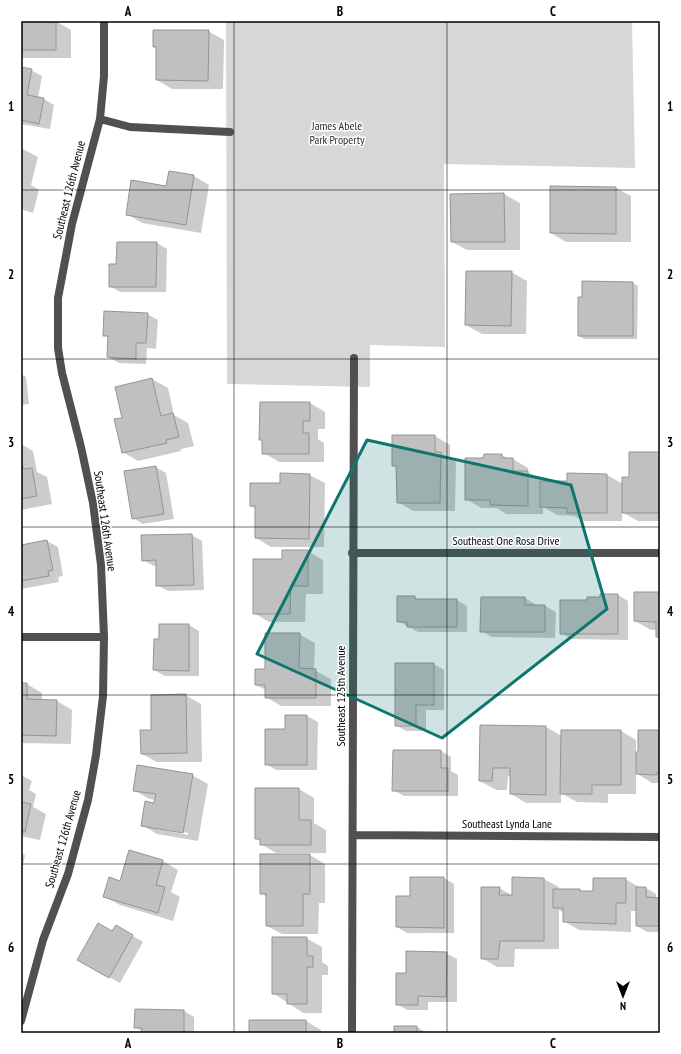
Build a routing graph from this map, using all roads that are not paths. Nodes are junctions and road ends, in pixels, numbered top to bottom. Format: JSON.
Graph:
{"nodes":[{"id":1,"x":104,"y":21,"type":"edge"},
{"id":2,"x":100,"y":120,"type":"junction"},
{"id":3,"x":230,"y":132,"type":"dead end"},
{"id":4,"x":354,"y":358,"type":"dead end"},
{"id":5,"x":352,"y":553,"type":"junction"},
{"id":6,"x":660,"y":553,"type":"edge"},
{"id":7,"x":21,"y":637,"type":"edge"},
{"id":8,"x":104,"y":637,"type":"junction"},
{"id":9,"x":354,"y":836,"type":"junction"},
{"id":10,"x":660,"y":837,"type":"edge"},
{"id":11,"x":21,"y":1021,"type":"edge"},
{"id":12,"x":352,"y":1033,"type":"edge"}],
"edges":[{"from":1,"to":2,"type":"street","name":"Southeast 126th Avenue"},
{"from":2,"to":3,"type":"street"},
{"from":2,"to":8,"type":"street","name":"Southeast 126th Avenue"},
{"from":4,"to":5,"type":"street","name":"Southeast 125th Avenue"},
{"from":5,"to":6,"type":"street","name":"Southeast One Rosa Drive"},
{"from":5,"to":9,"type":"street","name":"Southeast 125th Avenue"},
{"from":7,"to":8,"type":"street"},
{"from":8,"to":11,"type":"street","name":"Southeast 126th Avenue"},
{"from":9,"to":10,"type":"street","name":"Southeast Lynda Lane"},
{"from":9,"to":12,"type":"street","name":"Southeast 125th Avenue"}]}
